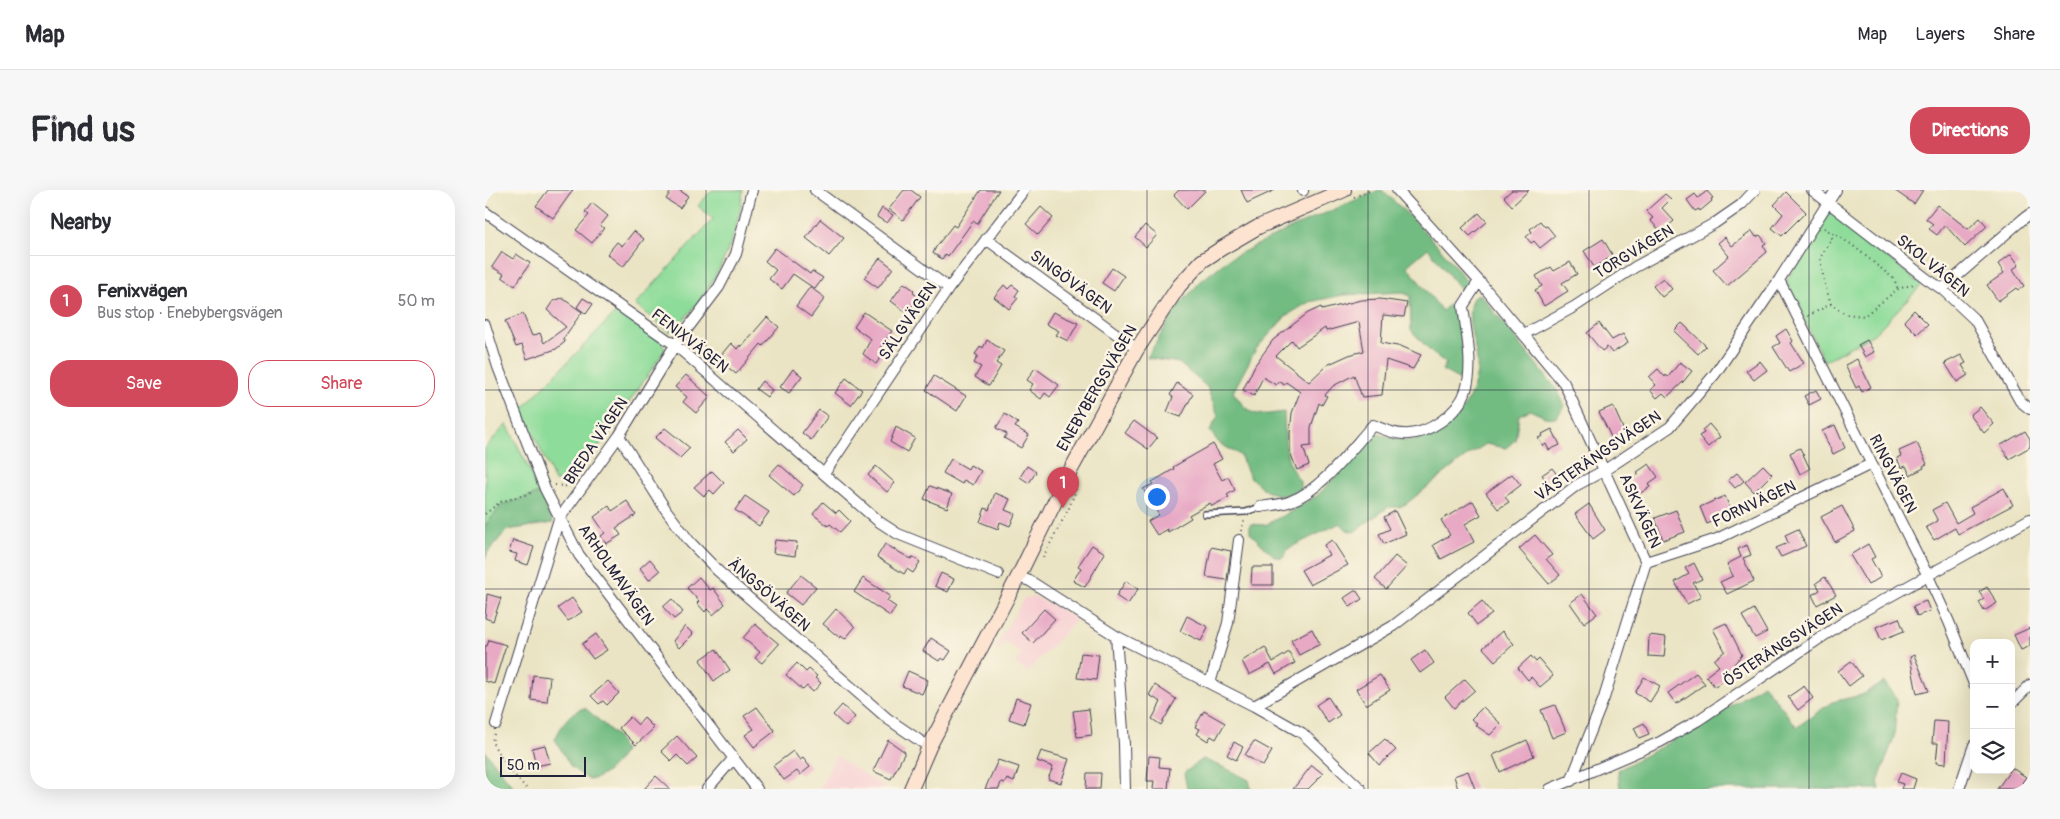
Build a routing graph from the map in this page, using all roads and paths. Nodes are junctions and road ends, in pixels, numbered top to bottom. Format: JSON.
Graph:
{"nodes":[{"id":1,"x":752,"y":190,"type":"edge"},
{"id":2,"x":815,"y":190,"type":"edge"},
{"id":3,"x":1024,"y":190,"type":"edge"},
{"id":4,"x":1371,"y":190,"type":"edge"},
{"id":5,"x":1397,"y":190,"type":"edge"},
{"id":6,"x":1755,"y":190,"type":"edge"},
{"id":7,"x":1812,"y":190,"type":"edge"},
{"id":8,"x":1836,"y":190,"type":"edge"},
{"id":9,"x":1349,"y":193,"type":"edge"},
{"id":10,"x":1828,"y":202,"type":"junction"},
{"id":11,"x":485,"y":212,"type":"edge"},
{"id":12,"x":2030,"y":214,"type":"edge"},
{"id":13,"x":1815,"y":222,"type":"junction"},
{"id":14,"x":1834,"y":235,"type":"junction"},
{"id":15,"x":986,"y":239,"type":"junction"},
{"id":16,"x":1927,"y":279,"type":"junction"},
{"id":17,"x":1779,"y":280,"type":"junction"},
{"id":18,"x":1479,"y":281,"type":"junction"},
{"id":19,"x":949,"y":288,"type":"junction"},
{"id":20,"x":1898,"y":289,"type":"junction"},
{"id":21,"x":1942,"y":289,"type":"junction"},
{"id":22,"x":1831,"y":304,"type":"junction"},
{"id":23,"x":1800,"y":321,"type":"junction"},
{"id":24,"x":485,"y":325,"type":"edge"},
{"id":25,"x":1524,"y":334,"type":"junction"},
{"id":26,"x":675,"y":345,"type":"junction"},
{"id":27,"x":1137,"y":349,"type":"junction"},
{"id":28,"x":2030,"y":409,"type":"edge"},
{"id":29,"x":619,"y":436,"type":"junction"},
{"id":30,"x":1871,"y":464,"type":"junction"},
{"id":31,"x":1605,"y":470,"type":"junction"},
{"id":32,"x":824,"y":474,"type":"junction"},
{"id":33,"x":1079,"y":484,"type":"dead end"},
{"id":34,"x":545,"y":490,"type":"junction"},
{"id":35,"x":581,"y":490,"type":"junction"},
{"id":36,"x":1260,"y":507,"type":"joint"},
{"id":37,"x":1246,"y":512,"type":"junction"},
{"id":38,"x":485,"y":514,"type":"edge"},
{"id":39,"x":1205,"y":514,"type":"dead end"},
{"id":40,"x":559,"y":519,"type":"junction"},
{"id":41,"x":2030,"y":519,"type":"edge"},
{"id":42,"x":1239,"y":540,"type":"joint"},
{"id":43,"x":1646,"y":562,"type":"junction"},
{"id":44,"x":998,"y":574,"type":"dead end"},
{"id":45,"x":1928,"y":576,"type":"junction"},
{"id":46,"x":1024,"y":579,"type":"junction"},
{"id":47,"x":1116,"y":636,"type":"junction"},
{"id":48,"x":1970,"y":674,"type":"edge"},
{"id":49,"x":1210,"y":683,"type":"junction"},
{"id":50,"x":2030,"y":685,"type":"edge"},
{"id":51,"x":2015,"y":700,"type":"edge"},
{"id":52,"x":1255,"y":706,"type":"junction"},
{"id":53,"x":496,"y":724,"type":"joint"},
{"id":54,"x":929,"y":747,"type":"junction"},
{"id":55,"x":1970,"y":757,"type":"edge"},
{"id":56,"x":733,"y":759,"type":"junction"},
{"id":57,"x":1571,"y":780,"type":"junction"},
{"id":58,"x":527,"y":789,"type":"edge"},
{"id":59,"x":707,"y":789,"type":"edge"},
{"id":60,"x":757,"y":789,"type":"edge"},
{"id":61,"x":911,"y":789,"type":"edge"},
{"id":62,"x":1125,"y":789,"type":"edge"},
{"id":63,"x":1361,"y":789,"type":"edge"},
{"id":64,"x":1550,"y":789,"type":"edge"},
{"id":65,"x":1959,"y":789,"type":"edge"}],
"edges":[{"from":1,"to":26,"type":"street","name":"BREDA VÄGEN"},
{"from":2,"to":19,"type":"street"},
{"from":3,"to":15,"type":"street","name":"SÄLGVÄGEN"},
{"from":4,"to":9,"type":"path"},
{"from":5,"to":18,"type":"street","name":"ASKVÄGEN"},
{"from":6,"to":25,"type":"street","name":"TORGVÄGEN"},
{"from":7,"to":10,"type":"street","name":"SKOLVÄGEN"},
{"from":8,"to":10,"type":"street","name":"VÄSTERÄNGSVÄGEN"},
{"from":9,"to":27,"type":"main road","name":"ENEBYBERGSVÄGEN"},
{"from":10,"to":13,"type":"street","name":"VÄSTERÄNGSVÄGEN"},
{"from":10,"to":16,"type":"street","name":"SKOLVÄGEN"},
{"from":11,"to":26,"type":"street","name":"FENIXVÄGEN"},
{"from":12,"to":21,"type":"street"},
{"from":13,"to":14,"type":"path"},
{"from":13,"to":17,"type":"street","name":"VÄSTERÄNGSVÄGEN"},
{"from":14,"to":20,"type":"path"},
{"from":14,"to":22,"type":"path"},
{"from":15,"to":19,"type":"street","name":"SÄLGVÄGEN"},
{"from":15,"to":27,"type":"street","name":"SINGÖVÄGEN"},
{"from":16,"to":20,"type":"path"},
{"from":16,"to":21,"type":"street","name":"SKOLVÄGEN"},
{"from":17,"to":23,"type":"street","name":"RINGVÄGEN"},
{"from":17,"to":31,"type":"street","name":"VÄSTERÄNGSVÄGEN"},
{"from":18,"to":25,"type":"street","name":"ASKVÄGEN"},
{"from":18,"to":36,"type":"street"},
{"from":19,"to":32,"type":"street","name":"SÄLGVÄGEN"},
{"from":20,"to":22,"type":"path"},
{"from":21,"to":28,"type":"street","name":"SKOLVÄGEN"},
{"from":22,"to":23,"type":"path"},
{"from":23,"to":30,"type":"street","name":"RINGVÄGEN"},
{"from":24,"to":34,"type":"street","name":"ARHOLMAVÄGEN"},
{"from":25,"to":31,"type":"street","name":"ASKVÄGEN"},
{"from":26,"to":29,"type":"street","name":"BREDA VÄGEN"},
{"from":26,"to":32,"type":"street","name":"FENIXVÄGEN"},
{"from":27,"to":46,"type":"main road","name":"ENEBYBERGSVÄGEN"},
{"from":29,"to":35,"type":"street","name":"BREDA VÄGEN"},
{"from":29,"to":54,"type":"street","name":"ÄNGSÖVÄGEN"},
{"from":30,"to":43,"type":"street","name":"FORNVÄGEN"},
{"from":30,"to":45,"type":"street","name":"RINGVÄGEN"},
{"from":31,"to":43,"type":"street","name":"ASKVÄGEN"},
{"from":31,"to":52,"type":"street","name":"VÄSTERÄNGSVÄGEN"},
{"from":32,"to":44,"type":"street","name":"FENIXVÄGEN"},
{"from":33,"to":46,"type":"path"},
{"from":34,"to":35,"type":"path"},
{"from":34,"to":38,"type":"path"},
{"from":34,"to":40,"type":"street","name":"ARHOLMAVÄGEN"},
{"from":35,"to":40,"type":"street","name":"BREDA VÄGEN"},
{"from":36,"to":37,"type":"lane"},
{"from":37,"to":39,"type":"lane"},
{"from":37,"to":42,"type":"path"},
{"from":40,"to":53,"type":"street","name":"BREDA VÄGEN"},
{"from":40,"to":56,"type":"street","name":"ARHOLMAVÄGEN"},
{"from":41,"to":45,"type":"street","name":"ÖSTERÄNGSVÄGEN"},
{"from":42,"to":49,"type":"street"},
{"from":43,"to":57,"type":"street","name":"ASKVÄGEN"},
{"from":45,"to":48,"type":"street","name":"RINGVÄGEN"},
{"from":45,"to":57,"type":"street","name":"ÖSTERÄNGSVÄGEN"},
{"from":46,"to":47,"type":"street"},
{"from":46,"to":54,"type":"main road","name":"ENEBYBERGSVÄGEN"},
{"from":47,"to":49,"type":"street"},
{"from":47,"to":62,"type":"street"},
{"from":49,"to":52,"type":"street"},
{"from":50,"to":51,"type":"street"},
{"from":52,"to":63,"type":"street"},
{"from":53,"to":58,"type":"path"},
{"from":54,"to":61,"type":"main road","name":"ENEBYBERGSVÄGEN"},
{"from":55,"to":65,"type":"street"},
{"from":56,"to":59,"type":"street"},
{"from":56,"to":60,"type":"street","name":"ARHOLMAVÄGEN"},
{"from":57,"to":64,"type":"street","name":"ÖSTERÄNGSVÄGEN"}]}
